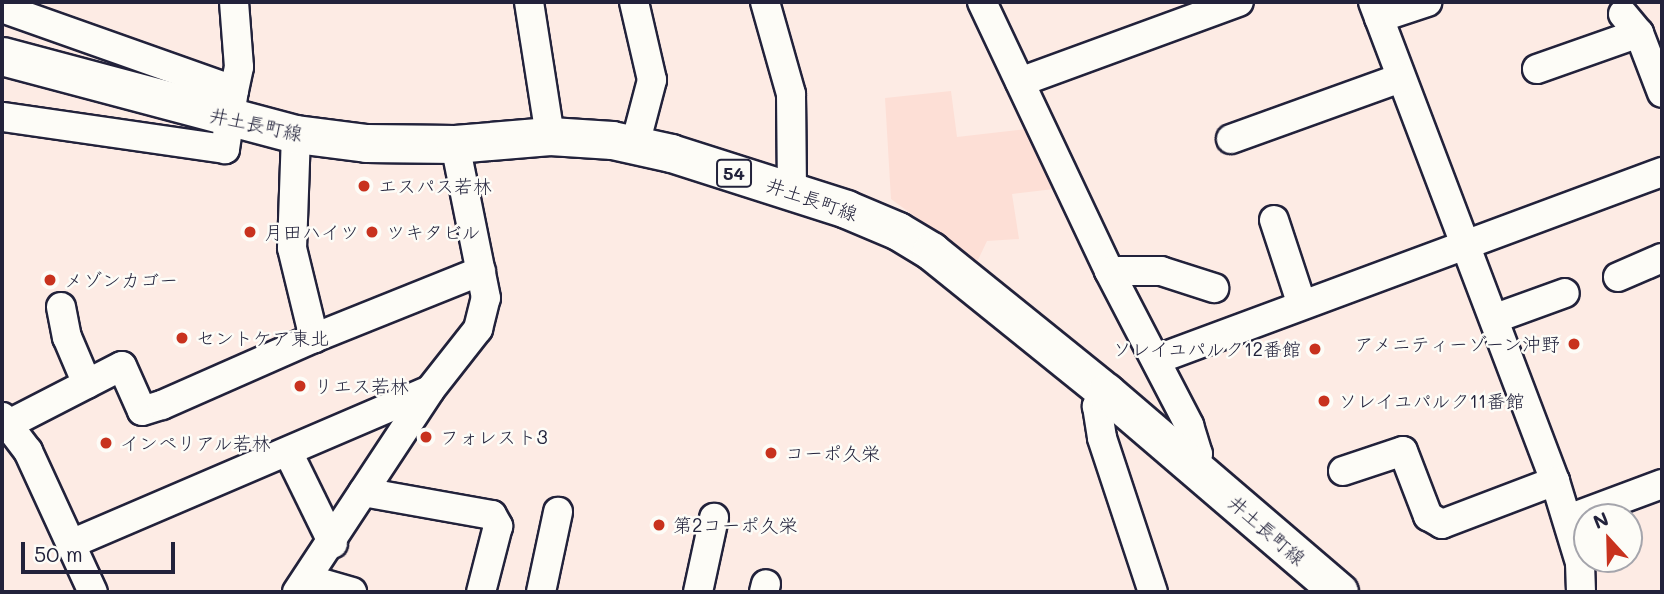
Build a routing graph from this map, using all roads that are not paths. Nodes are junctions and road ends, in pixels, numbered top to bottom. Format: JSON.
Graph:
{"nodes":[{"id":1,"x":234,"y":2,"type":"edge"},
{"id":2,"x":528,"y":2,"type":"edge"},
{"id":3,"x":634,"y":2,"type":"edge"},
{"id":4,"x":765,"y":2,"type":"edge"},
{"id":5,"x":982,"y":2,"type":"edge"},
{"id":6,"x":1238,"y":2,"type":"edge"},
{"id":7,"x":1427,"y":2,"type":"edge"},
{"id":8,"x":2,"y":8,"type":"edge"},
{"id":9,"x":1376,"y":10,"type":"edge"},
{"id":10,"x":1184,"y":11,"type":"edge"},
{"id":11,"x":3,"y":56,"type":"edge"},
{"id":12,"x":1537,"y":69,"type":"dead end"},
{"id":13,"x":1400,"y":78,"type":"junction"},
{"id":14,"x":1020,"y":82,"type":"junction"},
{"id":15,"x":1662,"y":93,"type":"edge"},
{"id":16,"x":232,"y":105,"type":"junction"},
{"id":17,"x":2,"y":117,"type":"edge"},
{"id":18,"x":296,"y":134,"type":"junction"},
{"id":19,"x":550,"y":136,"type":"junction"},
{"id":20,"x":1231,"y":139,"type":"dead end"},
{"id":21,"x":455,"y":144,"type":"junction"},
{"id":22,"x":635,"y":145,"type":"junction"},
{"id":23,"x":1662,"y":172,"type":"edge"},
{"id":24,"x":792,"y":192,"type":"junction"},
{"id":25,"x":1274,"y":220,"type":"dead end"},
{"id":26,"x":1468,"y":244,"type":"junction"},
{"id":27,"x":1662,"y":258,"type":"edge"},
{"id":28,"x":481,"y":271,"type":"junction"},
{"id":29,"x":1109,"y":271,"type":"junction"},
{"id":30,"x":1618,"y":277,"type":"dead end"},
{"id":31,"x":1214,"y":288,"type":"dead end"},
{"id":32,"x":1565,"y":293,"type":"dead end"},
{"id":33,"x":1301,"y":302,"type":"junction"},
{"id":34,"x":61,"y":307,"type":"dead end"},
{"id":35,"x":1496,"y":318,"type":"junction"},
{"id":36,"x":314,"y":338,"type":"junction"},
{"id":37,"x":1158,"y":359,"type":"junction"},
{"id":38,"x":87,"y":384,"type":"junction"},
{"id":39,"x":430,"y":390,"type":"junction"},
{"id":40,"x":1106,"y":392,"type":"junction"},
{"id":41,"x":4,"y":421,"type":"edge"},
{"id":42,"x":288,"y":452,"type":"junction"},
{"id":43,"x":1191,"y":464,"type":"junction"},
{"id":44,"x":1343,"y":471,"type":"dead end"},
{"id":45,"x":1555,"y":481,"type":"junction"},
{"id":46,"x":1662,"y":484,"type":"edge"},
{"id":47,"x":363,"y":492,"type":"junction"},
{"id":48,"x":558,"y":512,"type":"dead end"},
{"id":49,"x":714,"y":517,"type":"dead end"},
{"id":50,"x":1567,"y":519,"type":"junction"},
{"id":51,"x":73,"y":543,"type":"junction"},
{"id":52,"x":333,"y":544,"type":"junction"},
{"id":53,"x":302,"y":586,"type":"edge"},
{"id":54,"x":93,"y":592,"type":"edge"},
{"id":55,"x":352,"y":592,"type":"edge"},
{"id":56,"x":481,"y":592,"type":"edge"},
{"id":57,"x":541,"y":592,"type":"edge"},
{"id":58,"x":698,"y":592,"type":"edge"},
{"id":59,"x":1153,"y":592,"type":"edge"},
{"id":60,"x":1339,"y":592,"type":"edge"},
{"id":61,"x":1581,"y":592,"type":"edge"}],
"edges":[{"from":1,"to":16,"type":"street"},
{"from":2,"to":19,"type":"street"},
{"from":3,"to":22,"type":"street"},
{"from":4,"to":24,"type":"street"},
{"from":5,"to":14,"type":"street"},
{"from":6,"to":10,"type":"street"},
{"from":7,"to":9,"type":"street"},
{"from":8,"to":16,"type":"street"},
{"from":9,"to":13,"type":"street"},
{"from":10,"to":14,"type":"street"},
{"from":11,"to":16,"type":"main road","name":"井土長町線","number":"54"},
{"from":12,"to":15,"type":"street"},
{"from":13,"to":20,"type":"street"},
{"from":13,"to":26,"type":"street"},
{"from":14,"to":29,"type":"street"},
{"from":16,"to":17,"type":"street"},
{"from":16,"to":18,"type":"main road","name":"井土長町線","number":"54"},
{"from":18,"to":21,"type":"main road","name":"井土長町線","number":"54"},
{"from":18,"to":36,"type":"street"},
{"from":19,"to":21,"type":"main road","name":"井土長町線","number":"54"},
{"from":19,"to":22,"type":"main road","name":"井土長町線","number":"54"},
{"from":21,"to":28,"type":"street"},
{"from":22,"to":24,"type":"main road","name":"井土長町線","number":"54"},
{"from":23,"to":26,"type":"street"},
{"from":24,"to":40,"type":"main road","name":"井土長町線","number":"54"},
{"from":25,"to":33,"type":"street"},
{"from":26,"to":33,"type":"street"},
{"from":26,"to":35,"type":"street"},
{"from":27,"to":30,"type":"street"},
{"from":28,"to":36,"type":"street"},
{"from":28,"to":39,"type":"street"},
{"from":29,"to":31,"type":"street"},
{"from":29,"to":37,"type":"street"},
{"from":32,"to":35,"type":"street"},
{"from":33,"to":37,"type":"street"},
{"from":34,"to":38,"type":"street"},
{"from":35,"to":45,"type":"street"},
{"from":36,"to":38,"type":"street"},
{"from":37,"to":43,"type":"street"},
{"from":38,"to":41,"type":"street"},
{"from":39,"to":42,"type":"street"},
{"from":39,"to":47,"type":"street"},
{"from":40,"to":43,"type":"main road","name":"井土長町線","number":"54"},
{"from":40,"to":59,"type":"street"},
{"from":41,"to":51,"type":"street"},
{"from":42,"to":51,"type":"street"},
{"from":42,"to":52,"type":"street"},
{"from":43,"to":60,"type":"main road","name":"井土長町線","number":"54"},
{"from":44,"to":45,"type":"street"},
{"from":45,"to":50,"type":"street"},
{"from":46,"to":50,"type":"street"},
{"from":47,"to":52,"type":"street"},
{"from":47,"to":56,"type":"street"},
{"from":48,"to":57,"type":"street"},
{"from":49,"to":58,"type":"street"},
{"from":50,"to":61,"type":"street"},
{"from":51,"to":54,"type":"street"},
{"from":52,"to":53,"type":"street"},
{"from":53,"to":55,"type":"street"}]}
